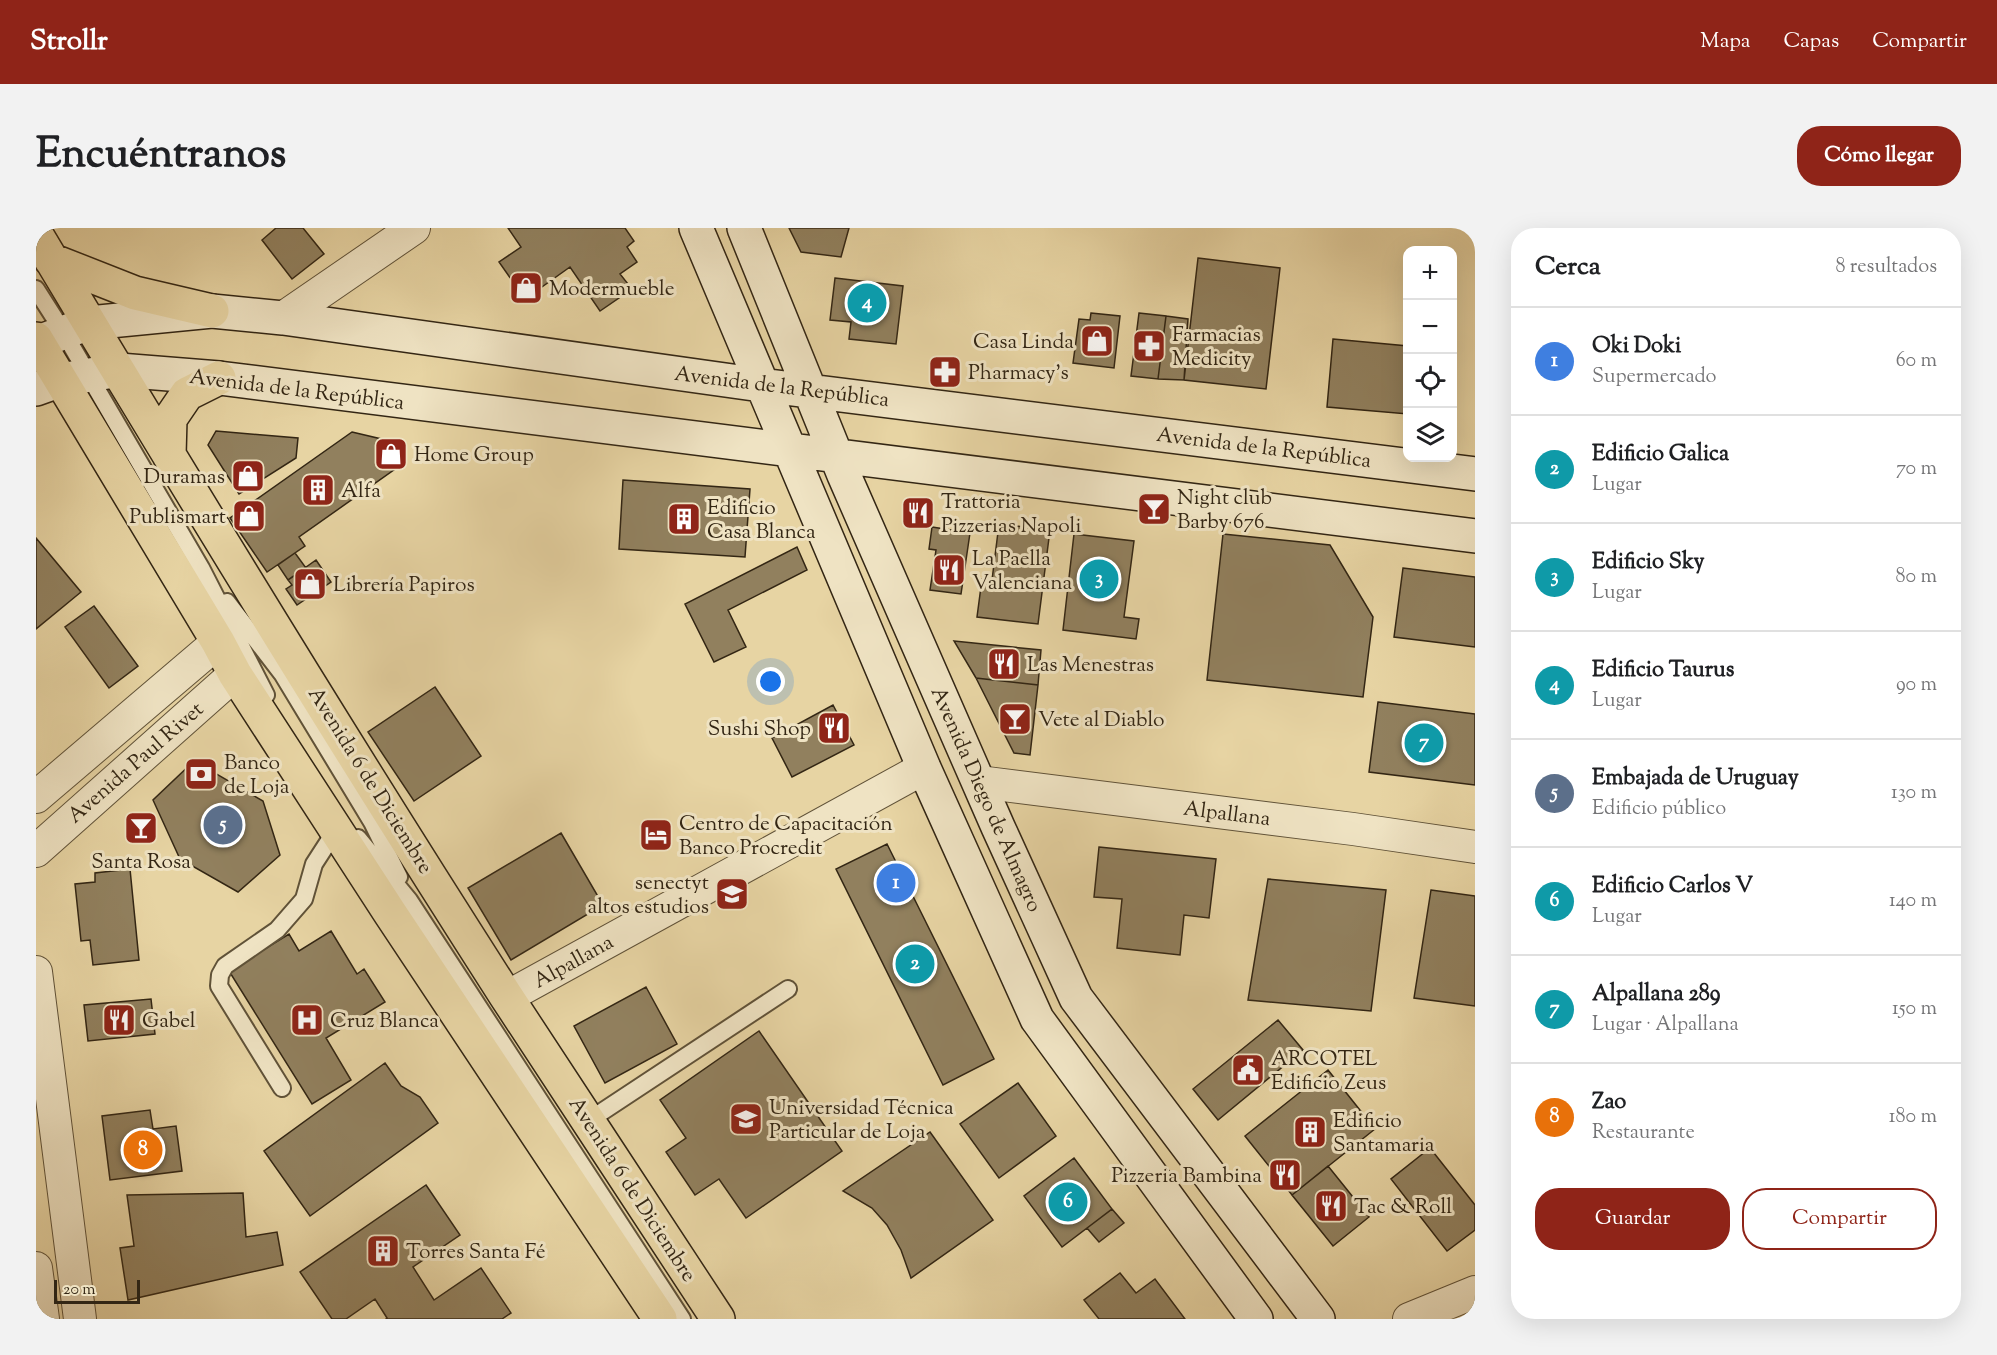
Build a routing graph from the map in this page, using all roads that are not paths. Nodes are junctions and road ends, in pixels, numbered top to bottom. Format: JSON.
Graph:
{"nodes":[{"id":1,"x":414,"y":228,"type":"edge"},
{"id":2,"x":696,"y":228,"type":"edge"},
{"id":3,"x":744,"y":228,"type":"edge"},
{"id":4,"x":44,"y":247,"type":"edge"},
{"id":5,"x":36,"y":289,"type":"edge"},
{"id":6,"x":212,"y":311,"type":"junction"},
{"id":7,"x":283,"y":318,"type":"junction"},
{"id":8,"x":53,"y":336,"type":"edge"},
{"id":9,"x":219,"y":378,"type":"junction"},
{"id":10,"x":761,"y":385,"type":"junction"},
{"id":11,"x":69,"y":386,"type":"edge"},
{"id":12,"x":808,"y":390,"type":"junction"},
{"id":13,"x":788,"y":450,"type":"junction"},
{"id":14,"x":169,"y":455,"type":"junction"},
{"id":15,"x":836,"y":456,"type":"junction"},
{"id":16,"x":1475,"y":474,"type":"edge"},
{"id":17,"x":1475,"y":536,"type":"edge"},
{"id":18,"x":201,"y":568,"type":"junction"},
{"id":19,"x":218,"y":642,"type":"junction"},
{"id":20,"x":235,"y":674,"type":"junction"},
{"id":21,"x":924,"y":768,"type":"junction"},
{"id":22,"x":979,"y":782,"type":"junction"},
{"id":23,"x":36,"y":797,"type":"edge"},
{"id":24,"x":36,"y":804,"type":"edge"},
{"id":25,"x":58,"y":829,"type":"junction"},
{"id":26,"x":336,"y":830,"type":"junction"},
{"id":27,"x":1475,"y":848,"type":"edge"},
{"id":28,"x":36,"y":851,"type":"edge"},
{"id":29,"x":409,"y":900,"type":"junction"},
{"id":30,"x":36,"y":972,"type":"edge"},
{"id":31,"x":788,"y":989,"type":"dead end"},
{"id":32,"x":507,"y":997,"type":"junction"},
{"id":33,"x":282,"y":1088,"type":"dead end"},
{"id":34,"x":588,"y":1121,"type":"junction"},
{"id":35,"x":36,"y":1268,"type":"edge"},
{"id":36,"x":1475,"y":1292,"type":"edge"},
{"id":37,"x":43,"y":1319,"type":"edge"},
{"id":38,"x":80,"y":1319,"type":"edge"},
{"id":39,"x":660,"y":1319,"type":"edge"},
{"id":40,"x":682,"y":1319,"type":"edge"},
{"id":41,"x":718,"y":1319,"type":"edge"},
{"id":42,"x":1256,"y":1319,"type":"edge"},
{"id":43,"x":1318,"y":1319,"type":"edge"},
{"id":44,"x":1409,"y":1319,"type":"edge"}],
"edges":[{"from":1,"to":7,"type":"street"},
{"from":2,"to":10,"type":"main road","name":"Avenida Diego de Almagro"},
{"from":3,"to":12,"type":"main road","name":"Avenida Diego de Almagro"},
{"from":4,"to":6,"type":"main road"},
{"from":4,"to":8,"type":"main road","name":"Avenida 6 de Diciembre"},
{"from":5,"to":8,"type":"lane"},
{"from":6,"to":7,"type":"main road","name":"Avenida de la República"},
{"from":6,"to":8,"type":"main road","name":"Avenida de la República"},
{"from":7,"to":10,"type":"main road","name":"Avenida de la República"},
{"from":8,"to":11,"type":"main road","name":"Avenida 6 de Diciembre"},
{"from":8,"to":11,"type":"main road","name":"Avenida 6 de Diciembre"},
{"from":9,"to":11,"type":"main road","name":"Avenida de la República"},
{"from":9,"to":13,"type":"main road","name":"Avenida de la República"},
{"from":9,"to":14,"type":"main road"},
{"from":10,"to":12,"type":"main road","name":"Avenida de la República"},
{"from":10,"to":13,"type":"main road","name":"Avenida Diego de Almagro"},
{"from":11,"to":14,"type":"main road","name":"Avenida 6 de Diciembre"},
{"from":11,"to":18,"type":"lane"},
{"from":11,"to":19,"type":"main road","name":"Avenida 6 de Diciembre"},
{"from":12,"to":15,"type":"main road","name":"Avenida Diego de Almagro"},
{"from":12,"to":16,"type":"main road","name":"Avenida de la República"},
{"from":13,"to":15,"type":"main road","name":"Avenida de la República"},
{"from":13,"to":21,"type":"main road","name":"Avenida Diego de Almagro"},
{"from":14,"to":32,"type":"main road","name":"Avenida 6 de Diciembre"},
{"from":15,"to":17,"type":"main road","name":"Avenida de la República"},
{"from":15,"to":22,"type":"main road","name":"Avenida Diego de Almagro"},
{"from":18,"to":29,"type":"lane"},
{"from":18,"to":29,"type":"lane"},
{"from":19,"to":20,"type":"main road","name":"Avenida 6 de Diciembre"},
{"from":19,"to":23,"type":"street","name":"Avenida Paul Rivet"},
{"from":20,"to":25,"type":"street","name":"Avenida Paul Rivet"},
{"from":20,"to":26,"type":"main road","name":"Avenida 6 de Diciembre"},
{"from":21,"to":32,"type":"street","name":"Alpallana"},
{"from":21,"to":42,"type":"main road","name":"Avenida Diego de Almagro"},
{"from":22,"to":27,"type":"street","name":"Alpallana"},
{"from":22,"to":43,"type":"main road","name":"Avenida Diego de Almagro"},
{"from":24,"to":25,"type":"street"},
{"from":25,"to":28,"type":"street","name":"Avenida Paul Rivet"},
{"from":26,"to":33,"type":"lane"},
{"from":26,"to":39,"type":"main road","name":"Avenida 6 de Diciembre"},
{"from":29,"to":40,"type":"lane"},
{"from":30,"to":38,"type":"street"},
{"from":31,"to":34,"type":"lane"},
{"from":32,"to":34,"type":"main road","name":"Avenida 6 de Diciembre"},
{"from":34,"to":41,"type":"main road","name":"Avenida 6 de Diciembre"},
{"from":35,"to":37,"type":"street"},
{"from":36,"to":44,"type":"street"}]}
